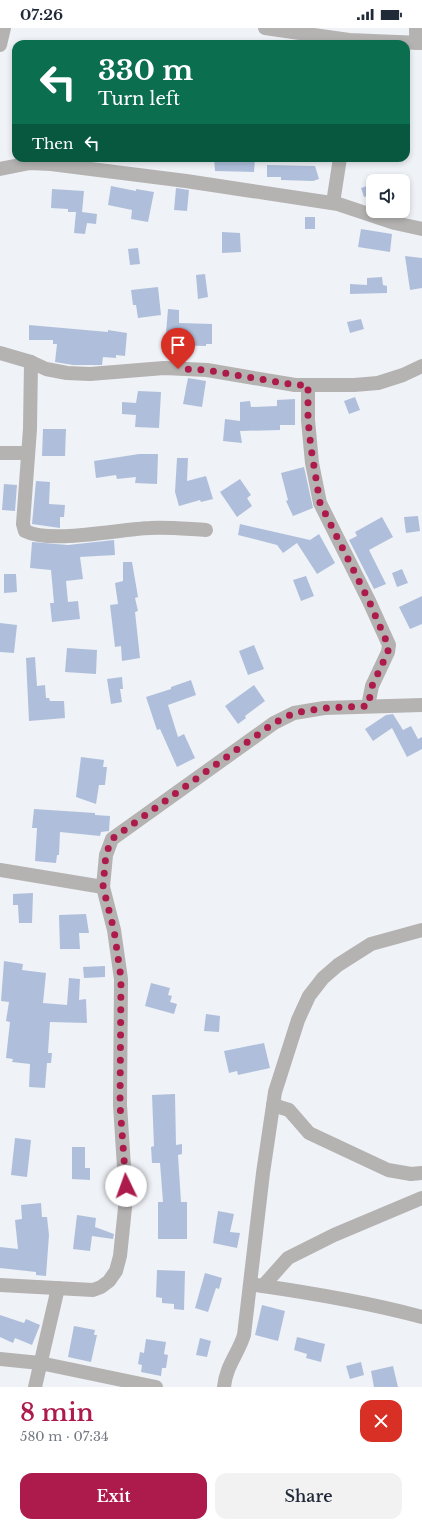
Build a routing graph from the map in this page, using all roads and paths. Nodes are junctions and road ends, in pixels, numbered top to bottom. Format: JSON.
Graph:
{"nodes":[{"id":1,"x":4,"y":28,"type":"edge"},
{"id":2,"x":266,"y":28,"type":"edge"},
{"id":3,"x":416,"y":28,"type":"edge"},
{"id":4,"x":337,"y":40,"type":"edge"},
{"id":5,"x":419,"y":43,"type":"edge"},
{"id":6,"x":0,"y":45,"type":"edge"},
{"id":7,"x":339,"y":162,"type":"edge"},
{"id":8,"x":0,"y":169,"type":"edge"},
{"id":9,"x":333,"y":203,"type":"junction"},
{"id":10,"x":422,"y":230,"type":"edge"},
{"id":11,"x":0,"y":353,"type":"edge"},
{"id":12,"x":31,"y":362,"type":"junction"},
{"id":13,"x":422,"y":366,"type":"edge"},
{"id":14,"x":308,"y":385,"type":"junction"},
{"id":15,"x":0,"y":453,"type":"edge"},
{"id":16,"x":28,"y":453,"type":"junction"},
{"id":17,"x":206,"y":530,"type":"dead end"},
{"id":18,"x":422,"y":705,"type":"edge"},
{"id":19,"x":368,"y":706,"type":"junction"},
{"id":20,"x":0,"y":870,"type":"edge"},
{"id":21,"x":103,"y":887,"type":"junction"},
{"id":22,"x":422,"y":930,"type":"edge"},
{"id":23,"x":273,"y":1105,"type":"junction"},
{"id":24,"x":422,"y":1173,"type":"edge"},
{"id":25,"x":422,"y":1198,"type":"edge"},
{"id":26,"x":0,"y":1285,"type":"edge"},
{"id":27,"x":257,"y":1285,"type":"junction"},
{"id":28,"x":58,"y":1288,"type":"junction"},
{"id":29,"x":422,"y":1318,"type":"edge"},
{"id":30,"x":0,"y":1359,"type":"edge"},
{"id":31,"x":40,"y":1364,"type":"junction"},
{"id":32,"x":35,"y":1387,"type":"edge"},
{"id":33,"x":156,"y":1387,"type":"edge"},
{"id":34,"x":224,"y":1387,"type":"edge"}],
"edges":[{"from":1,"to":6,"type":"street"},
{"from":2,"to":4,"type":"street"},
{"from":3,"to":5,"type":"street"},
{"from":7,"to":9,"type":"street"},
{"from":8,"to":9,"type":"street"},
{"from":9,"to":10,"type":"street"},
{"from":11,"to":12,"type":"street"},
{"from":12,"to":14,"type":"street"},
{"from":12,"to":16,"type":"street"},
{"from":13,"to":14,"type":"street"},
{"from":14,"to":19,"type":"street"},
{"from":15,"to":16,"type":"street"},
{"from":16,"to":17,"type":"street"},
{"from":18,"to":19,"type":"street"},
{"from":19,"to":21,"type":"street"},
{"from":20,"to":21,"type":"street"},
{"from":21,"to":28,"type":"street"},
{"from":22,"to":23,"type":"street"},
{"from":23,"to":24,"type":"street"},
{"from":23,"to":27,"type":"street"},
{"from":25,"to":27,"type":"street"},
{"from":26,"to":28,"type":"street"},
{"from":27,"to":29,"type":"street"},
{"from":27,"to":34,"type":"street"},
{"from":28,"to":31,"type":"street"},
{"from":30,"to":31,"type":"street"},
{"from":31,"to":32,"type":"street"},
{"from":31,"to":33,"type":"street"}]}
